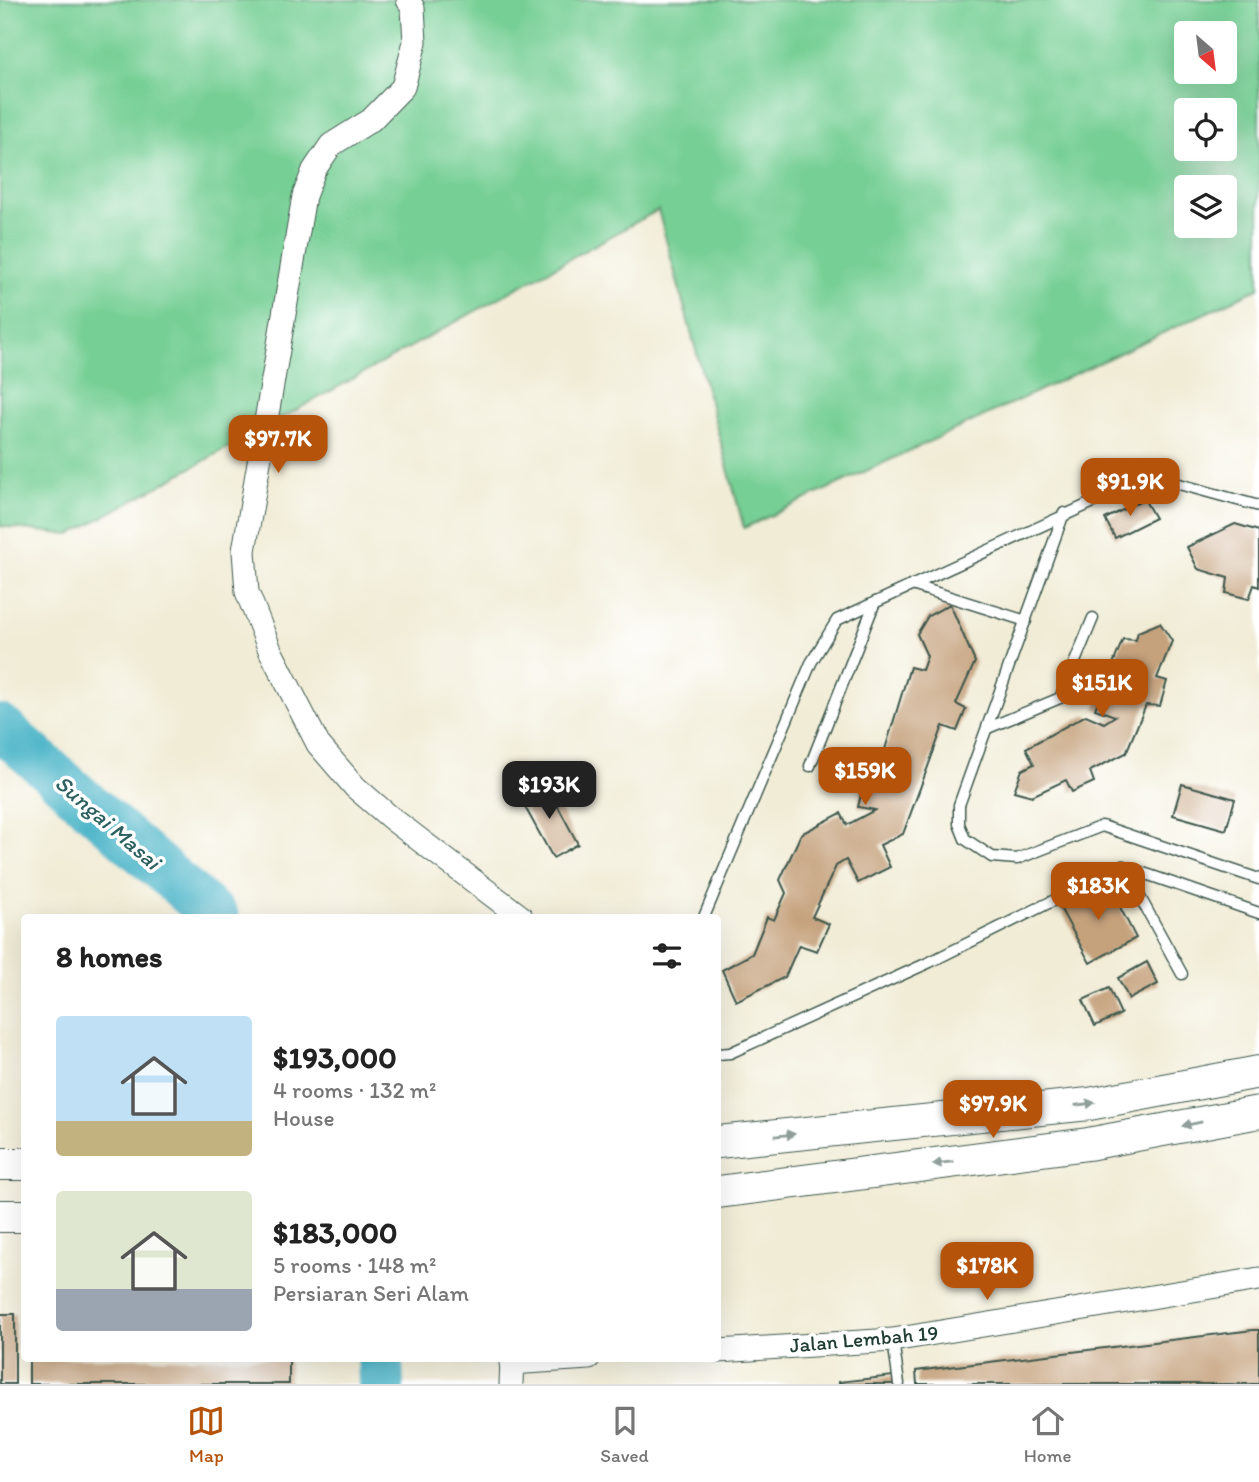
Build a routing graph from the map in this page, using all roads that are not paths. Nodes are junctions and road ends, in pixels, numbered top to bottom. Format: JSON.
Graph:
{"nodes":[{"id":1,"x":408,"y":0,"type":"edge"},
{"id":2,"x":1259,"y":506,"type":"edge"},
{"id":3,"x":1064,"y":513,"type":"junction"},
{"id":4,"x":912,"y":585,"type":"junction"},
{"id":5,"x":875,"y":602,"type":"junction"},
{"id":6,"x":1093,"y":618,"type":"dead end"},
{"id":7,"x":1026,"y":621,"type":"junction"},
{"id":8,"x":988,"y":728,"type":"junction"},
{"id":9,"x":810,"y":765,"type":"dead end"},
{"id":10,"x":1123,"y":866,"type":"junction"},
{"id":11,"x":1259,"y":879,"type":"edge"},
{"id":12,"x":1259,"y":913,"type":"edge"},
{"id":13,"x":517,"y":914,"type":"edge"},
{"id":14,"x":705,"y":914,"type":"edge"},
{"id":15,"x":1182,"y":974,"type":"dead end"},
{"id":16,"x":721,"y":1054,"type":"edge"},
{"id":17,"x":1259,"y":1072,"type":"edge"},
{"id":18,"x":1259,"y":1112,"type":"edge"},
{"id":19,"x":721,"y":1142,"type":"edge"},
{"id":20,"x":0,"y":1164,"type":"edge"},
{"id":21,"x":21,"y":1164,"type":"edge"},
{"id":22,"x":721,"y":1192,"type":"edge"},
{"id":23,"x":0,"y":1216,"type":"edge"},
{"id":24,"x":21,"y":1216,"type":"edge"},
{"id":25,"x":1259,"y":1279,"type":"edge"},
{"id":26,"x":893,"y":1340,"type":"junction"},
{"id":27,"x":721,"y":1350,"type":"edge"},
{"id":28,"x":558,"y":1362,"type":"edge"},
{"id":29,"x":511,"y":1368,"type":"edge"},
{"id":30,"x":899,"y":1384,"type":"edge"}],
"edges":[{"from":1,"to":13,"type":"street"},
{"from":2,"to":3,"type":"lane"},
{"from":3,"to":4,"type":"lane"},
{"from":3,"to":7,"type":"lane"},
{"from":4,"to":5,"type":"lane"},
{"from":4,"to":7,"type":"lane"},
{"from":5,"to":9,"type":"lane"},
{"from":5,"to":14,"type":"lane"},
{"from":6,"to":8,"type":"lane"},
{"from":7,"to":8,"type":"lane"},
{"from":8,"to":11,"type":"lane"},
{"from":10,"to":12,"type":"lane"},
{"from":10,"to":15,"type":"lane"},
{"from":10,"to":16,"type":"lane"},
{"from":19,"to":17,"type":"main road","one_way":true},
{"from":18,"to":22,"type":"main road","one_way":true},
{"from":20,"to":21,"type":"main road"},
{"from":23,"to":24,"type":"main road"},
{"from":25,"to":26,"type":"street","name":"Jalan Lembah 19"},
{"from":26,"to":27,"type":"street","name":"Jalan Lembah 19"},
{"from":26,"to":30,"type":"lane"},
{"from":28,"to":29,"type":"street"}]}
